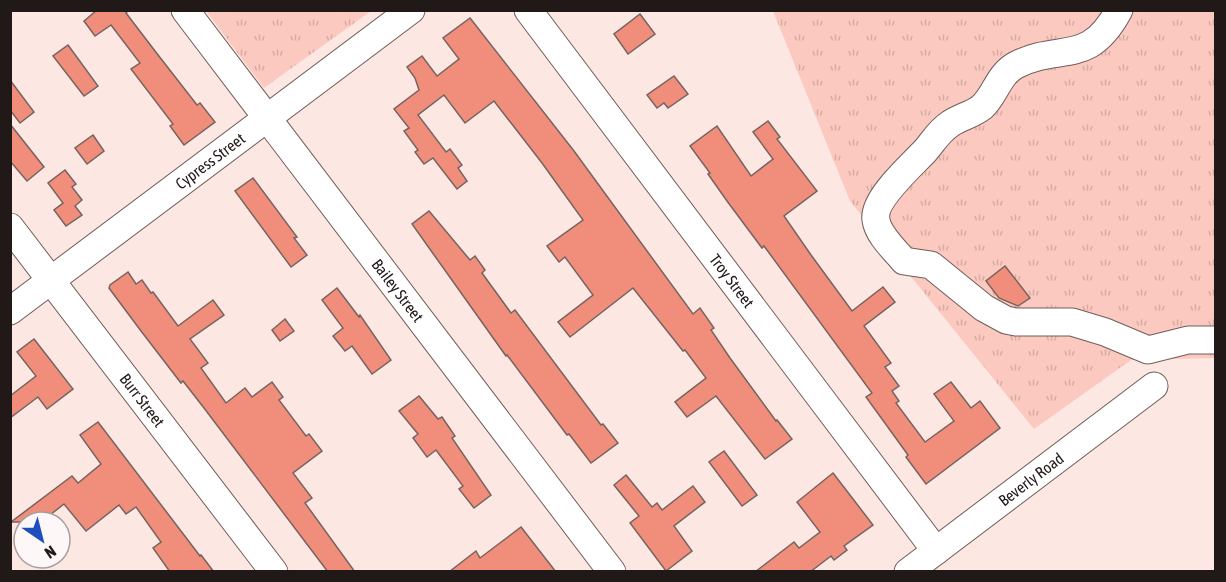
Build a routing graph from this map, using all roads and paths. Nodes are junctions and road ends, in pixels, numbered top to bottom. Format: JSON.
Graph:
{"nodes":[{"id":1,"x":184,"y":10,"type":"edge"},
{"id":2,"x":411,"y":10,"type":"edge"},
{"id":3,"x":528,"y":10,"type":"edge"},
{"id":4,"x":1119,"y":10,"type":"edge"},
{"id":5,"x":267,"y":118,"type":"junction"},
{"id":6,"x":10,"y":227,"type":"edge"},
{"id":7,"x":51,"y":280,"type":"junction"},
{"id":8,"x":10,"y":311,"type":"edge"},
{"id":9,"x":1215,"y":340,"type":"edge"},
{"id":10,"x":1154,"y":386,"type":"dead end"},
{"id":11,"x":936,"y":550,"type":"junction"},
{"id":12,"x":274,"y":572,"type":"edge"},
{"id":13,"x":612,"y":572,"type":"edge"},
{"id":14,"x":908,"y":572,"type":"edge"}],
"edges":[{"from":1,"to":5,"type":"street","name":"Bailey Street"},
{"from":2,"to":5,"type":"street","name":"Cypress Street"},
{"from":3,"to":11,"type":"street","name":"Troy Street"},
{"from":4,"to":9,"type":"street"},
{"from":5,"to":7,"type":"street","name":"Cypress Street"},
{"from":5,"to":13,"type":"street","name":"Bailey Street"},
{"from":6,"to":7,"type":"street","name":"Burr Street"},
{"from":7,"to":8,"type":"street","name":"Cypress Street"},
{"from":7,"to":12,"type":"street","name":"Burr Street"},
{"from":10,"to":11,"type":"street","name":"Beverly Road"},
{"from":11,"to":14,"type":"street","name":"Beverly Road"}]}
